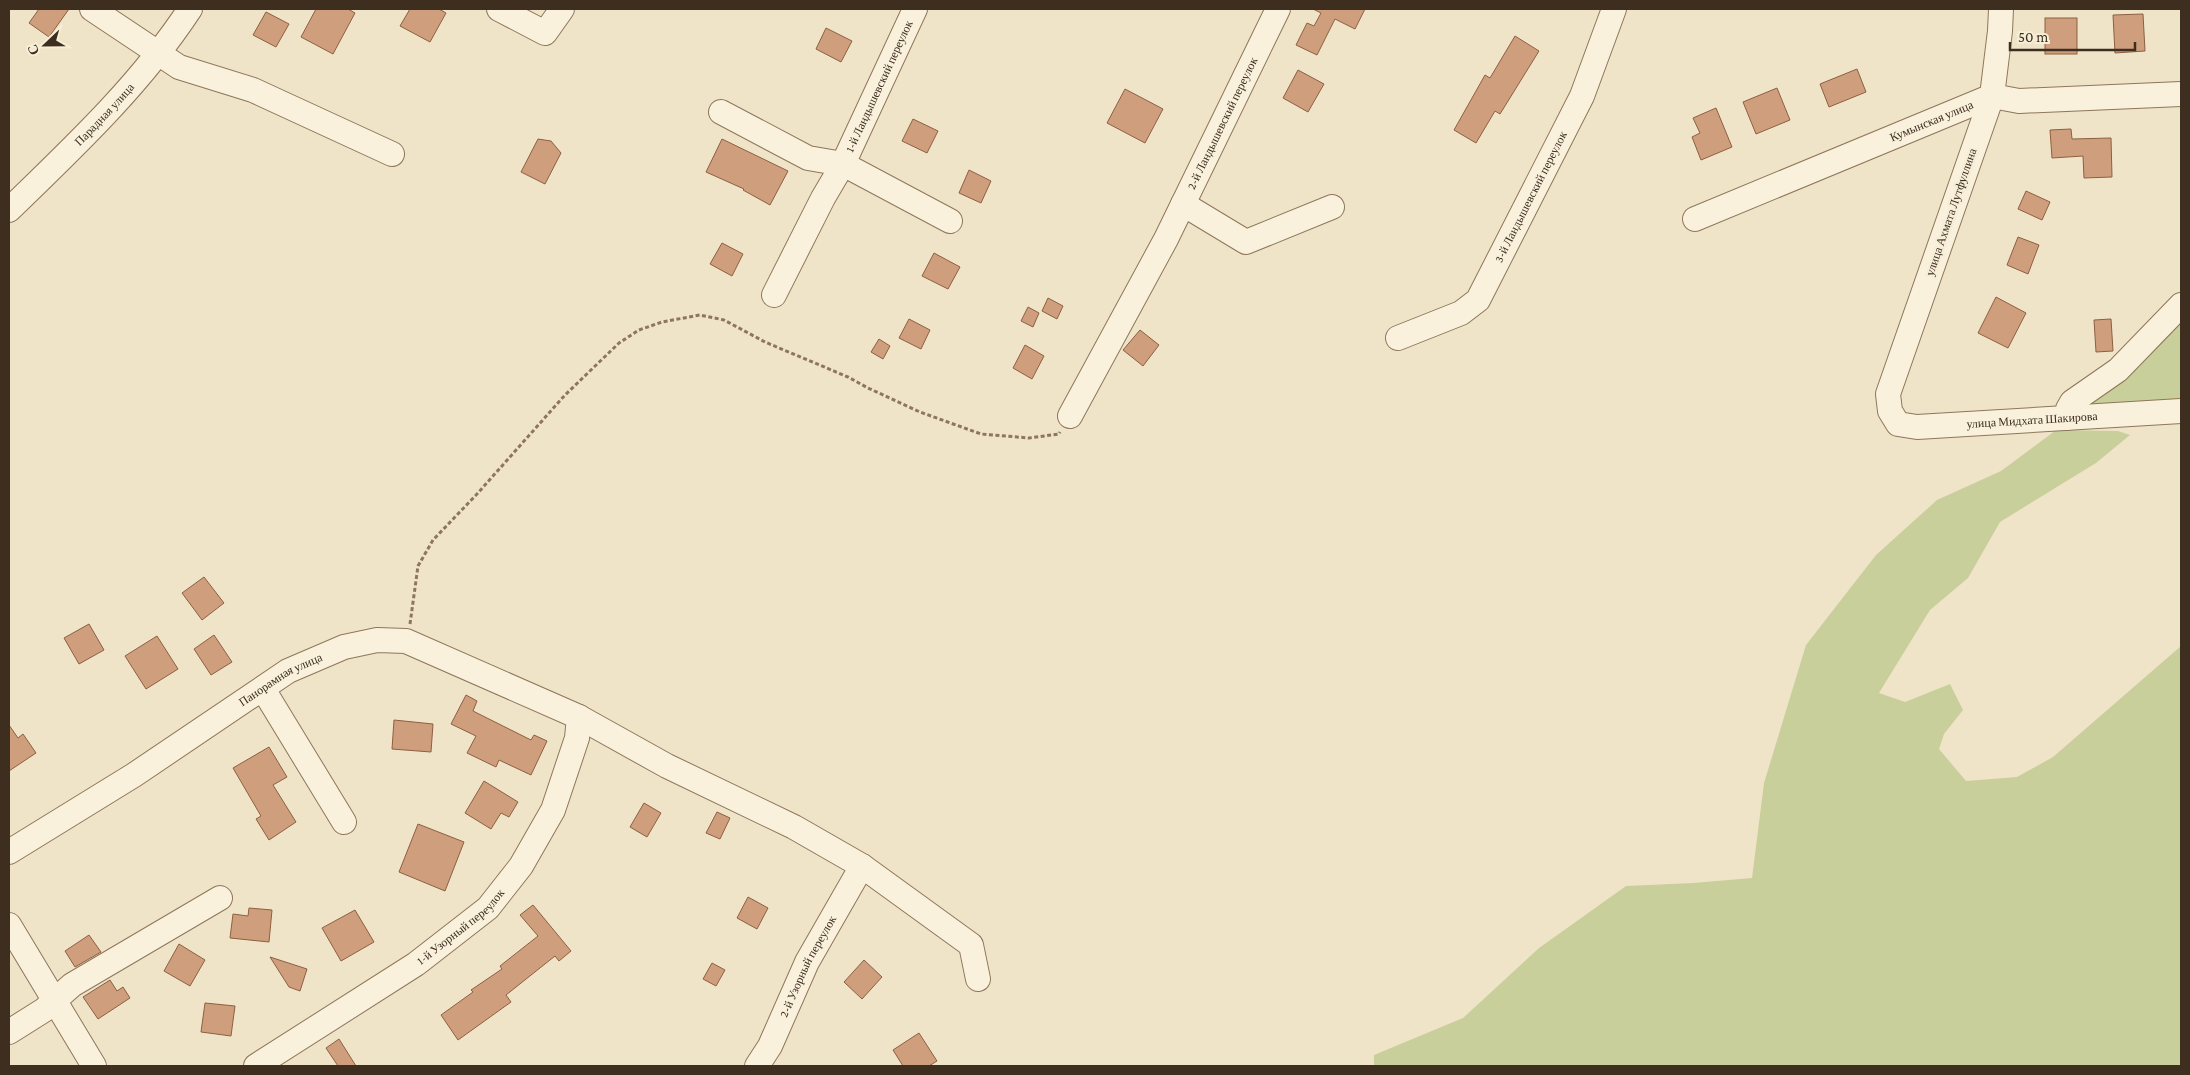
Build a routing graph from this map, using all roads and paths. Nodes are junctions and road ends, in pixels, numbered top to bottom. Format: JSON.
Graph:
{"nodes":[{"id":1,"x":92,"y":9,"type":"edge"},
{"id":2,"x":190,"y":9,"type":"edge"},
{"id":3,"x":499,"y":9,"type":"edge"},
{"id":4,"x":562,"y":9,"type":"edge"},
{"id":5,"x":915,"y":9,"type":"edge"},
{"id":6,"x":1278,"y":9,"type":"edge"},
{"id":7,"x":1614,"y":9,"type":"edge"},
{"id":8,"x":2001,"y":9,"type":"edge"},
{"id":9,"x":158,"y":54,"type":"junction"},
{"id":10,"x":2181,"y":94,"type":"edge"},
{"id":11,"x":1992,"y":96,"type":"junction"},
{"id":12,"x":721,"y":112,"type":"dead end"},
{"id":13,"x":392,"y":154,"type":"dead end"},
{"id":14,"x":843,"y":164,"type":"junction"},
{"id":15,"x":1183,"y":204,"type":"junction"},
{"id":16,"x":1332,"y":207,"type":"dead end"},
{"id":17,"x":9,"y":210,"type":"edge"},
{"id":18,"x":1695,"y":219,"type":"dead end"},
{"id":19,"x":950,"y":221,"type":"dead end"},
{"id":20,"x":774,"y":295,"type":"dead end"},
{"id":21,"x":2181,"y":306,"type":"edge"},
{"id":22,"x":1398,"y":338,"type":"dead end"},
{"id":23,"x":1890,"y":411,"type":"joint"},
{"id":24,"x":2181,"y":411,"type":"edge"},
{"id":25,"x":1070,"y":416,"type":"joint"},
{"id":26,"x":2068,"y":418,"type":"junction"},
{"id":27,"x":406,"y":641,"type":"junction"},
{"id":28,"x":263,"y":688,"type":"junction"},
{"id":29,"x":579,"y":717,"type":"junction"},
{"id":30,"x":344,"y":822,"type":"dead end"},
{"id":31,"x":9,"y":852,"type":"edge"},
{"id":32,"x":862,"y":866,"type":"junction"},
{"id":33,"x":220,"y":898,"type":"dead end"},
{"id":34,"x":9,"y":925,"type":"edge"},
{"id":35,"x":978,"y":979,"type":"dead end"},
{"id":36,"x":55,"y":1001,"type":"junction"},
{"id":37,"x":9,"y":1032,"type":"edge"},
{"id":38,"x":94,"y":1066,"type":"edge"},
{"id":39,"x":256,"y":1066,"type":"edge"},
{"id":40,"x":758,"y":1066,"type":"edge"}],
"edges":[{"from":1,"to":9,"type":"street"},
{"from":2,"to":9,"type":"street","name":"Парадная улица"},
{"from":3,"to":4,"type":"street"},
{"from":5,"to":14,"type":"street","name":"1-й Ландышевский переулок"},
{"from":6,"to":15,"type":"street","name":"2-й Ландышевский переулок"},
{"from":7,"to":22,"type":"street","name":"3-й Ландышевский переулок"},
{"from":8,"to":11,"type":"street","name":"улица Ахмата Лутфуллина"},
{"from":9,"to":13,"type":"street"},
{"from":9,"to":17,"type":"street","name":"Парадная улица"},
{"from":10,"to":11,"type":"street"},
{"from":11,"to":18,"type":"street","name":"Кумынская улица"},
{"from":11,"to":23,"type":"street","name":"улица Ахмата Лутфуллина"},
{"from":12,"to":14,"type":"street"},
{"from":14,"to":19,"type":"street"},
{"from":14,"to":20,"type":"street","name":"1-й Ландышевский переулок"},
{"from":15,"to":16,"type":"street"},
{"from":15,"to":25,"type":"street","name":"2-й Ландышевский переулок"},
{"from":21,"to":26,"type":"street"},
{"from":23,"to":26,"type":"street","name":"улица Мидхата Шакирова"},
{"from":24,"to":26,"type":"street","name":"улица Мидхата Шакирова"},
{"from":25,"to":27,"type":"path"},
{"from":27,"to":28,"type":"street","name":"Панорамная улица"},
{"from":27,"to":29,"type":"street","name":"Панорамная улица"},
{"from":28,"to":30,"type":"street"},
{"from":28,"to":31,"type":"street","name":"Панорамная улица"},
{"from":29,"to":32,"type":"street","name":"Панорамная улица"},
{"from":29,"to":39,"type":"street","name":"1-й Узорный переулок"},
{"from":32,"to":35,"type":"street","name":"Панорамная улица"},
{"from":32,"to":40,"type":"street","name":"2-й Узорный переулок"},
{"from":33,"to":36,"type":"street"},
{"from":34,"to":36,"type":"street"},
{"from":36,"to":37,"type":"street"},
{"from":36,"to":38,"type":"street"}]}
